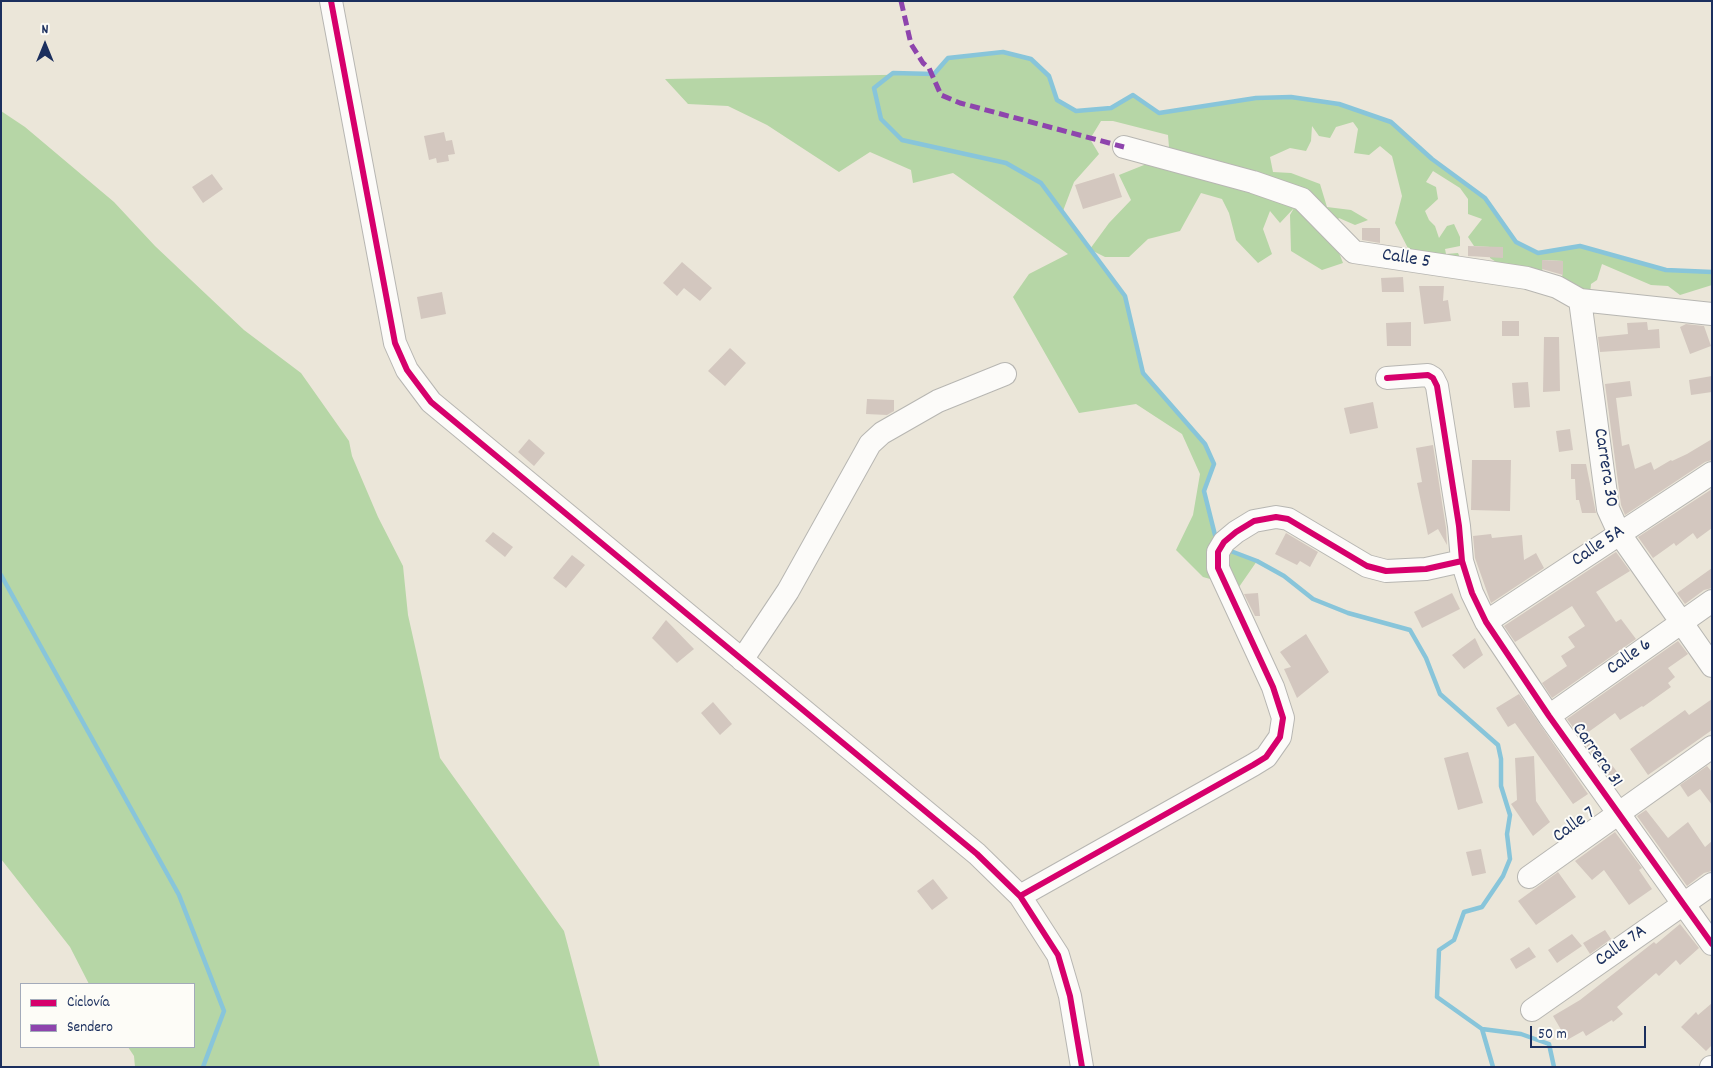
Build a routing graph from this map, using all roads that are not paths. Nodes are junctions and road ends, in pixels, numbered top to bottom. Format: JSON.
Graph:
{"nodes":[{"id":1,"x":331,"y":1,"type":"edge"},
{"id":2,"x":1124,"y":147,"type":"dead end"},
{"id":3,"x":1580,"y":300,"type":"junction"},
{"id":4,"x":1712,"y":314,"type":"edge"},
{"id":5,"x":1005,"y":374,"type":"dead end"},
{"id":6,"x":1387,"y":378,"type":"dead end"},
{"id":7,"x":1712,"y":472,"type":"edge"},
{"id":8,"x":1619,"y":533,"type":"junction"},
{"id":9,"x":1464,"y":569,"type":"junction"},
{"id":10,"x":1712,"y":601,"type":"edge"},
{"id":11,"x":1486,"y":622,"type":"junction"},
{"id":12,"x":1681,"y":622,"type":"junction"},
{"id":13,"x":742,"y":660,"type":"junction"},
{"id":14,"x":1712,"y":666,"type":"edge"},
{"id":15,"x":1549,"y":716,"type":"junction"},
{"id":16,"x":1712,"y":747,"type":"edge"},
{"id":17,"x":1618,"y":813,"type":"junction"},
{"id":18,"x":1529,"y":877,"type":"dead end"},
{"id":19,"x":1712,"y":884,"type":"edge"},
{"id":20,"x":1020,"y":896,"type":"junction"},
{"id":21,"x":1684,"y":904,"type":"junction"},
{"id":22,"x":1712,"y":944,"type":"edge"},
{"id":23,"x":1532,"y":1010,"type":"dead end"},
{"id":24,"x":1082,"y":1067,"type":"edge"}],
"edges":[{"from":1,"to":13,"type":"street"},
{"from":2,"to":3,"type":"street","name":"Calle 5"},
{"from":3,"to":4,"type":"street","name":"Calle 5"},
{"from":3,"to":8,"type":"street","name":"Carrera 30"},
{"from":5,"to":13,"type":"street"},
{"from":6,"to":9,"type":"street","name":"Carrera 31"},
{"from":7,"to":8,"type":"street","name":"Calle 5A"},
{"from":8,"to":11,"type":"street","name":"Calle 5A"},
{"from":8,"to":12,"type":"street","name":"Carrera 30"},
{"from":9,"to":11,"type":"street","name":"Carrera 31"},
{"from":9,"to":20,"type":"street"},
{"from":10,"to":12,"type":"street","name":"Calle 6"},
{"from":11,"to":15,"type":"street","name":"Carrera 31"},
{"from":12,"to":14,"type":"street","name":"Carrera 30"},
{"from":12,"to":15,"type":"street","name":"Calle 6"},
{"from":13,"to":20,"type":"street"},
{"from":15,"to":17,"type":"street","name":"Carrera 31"},
{"from":16,"to":17,"type":"street","name":"Calle 7"},
{"from":17,"to":18,"type":"street","name":"Calle 7"},
{"from":17,"to":21,"type":"street","name":"Carrera 31"},
{"from":19,"to":21,"type":"street","name":"Calle 7A"},
{"from":20,"to":24,"type":"street"},
{"from":21,"to":22,"type":"street","name":"Carrera 31"},
{"from":21,"to":23,"type":"street","name":"Calle 7A"}]}
